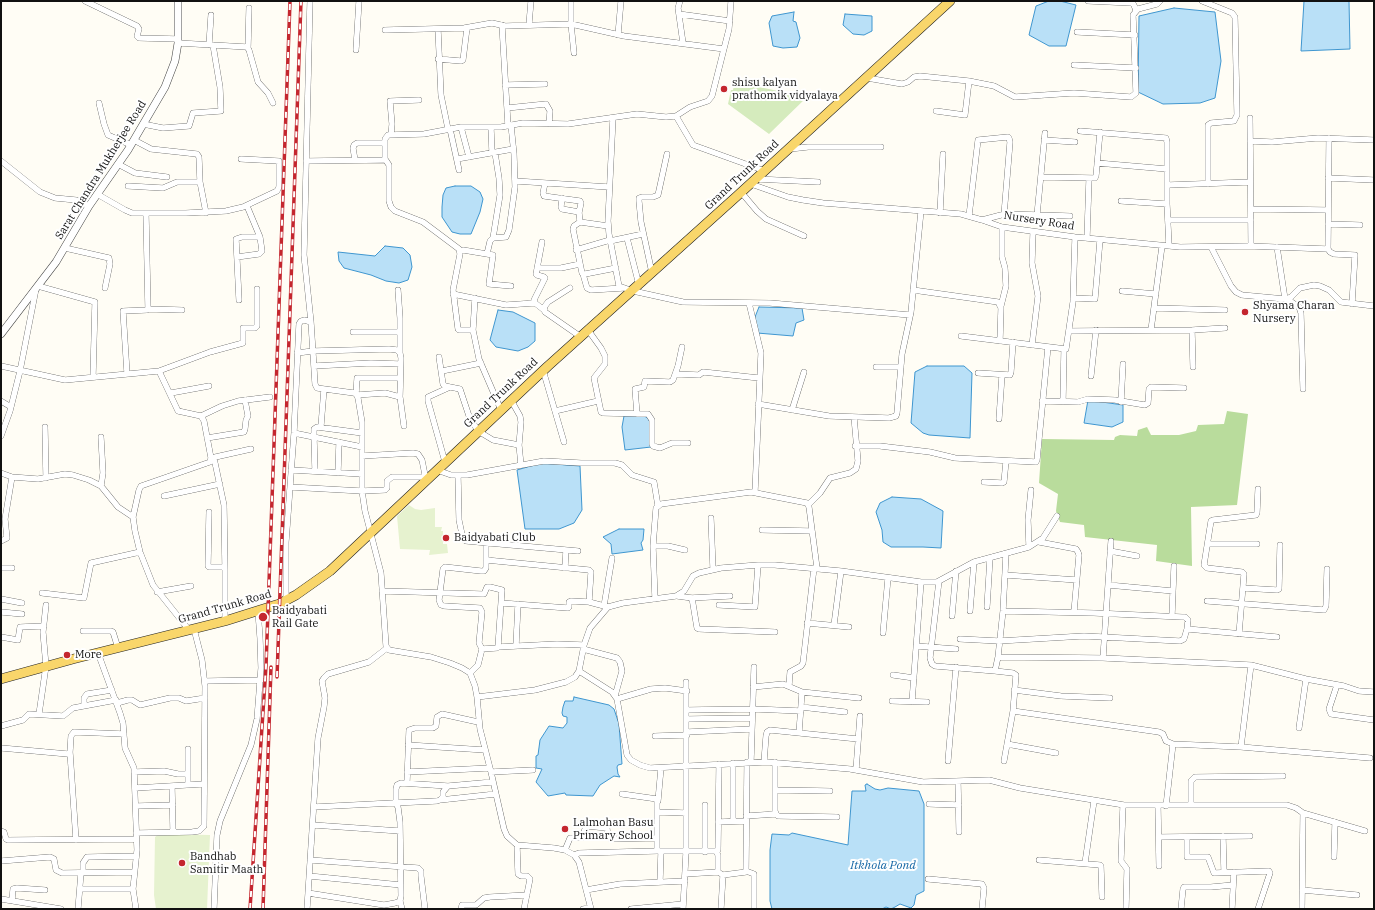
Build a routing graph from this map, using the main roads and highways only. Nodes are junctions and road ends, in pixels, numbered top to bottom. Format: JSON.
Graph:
{"nodes":[{"id":1,"x":950,"y":1,"type":"edge"},
{"id":2,"x":1,"y":679,"type":"edge"}],
"edges":[{"from":1,"to":2,"type":"main road","name":"Grand Trunk Road"}]}
